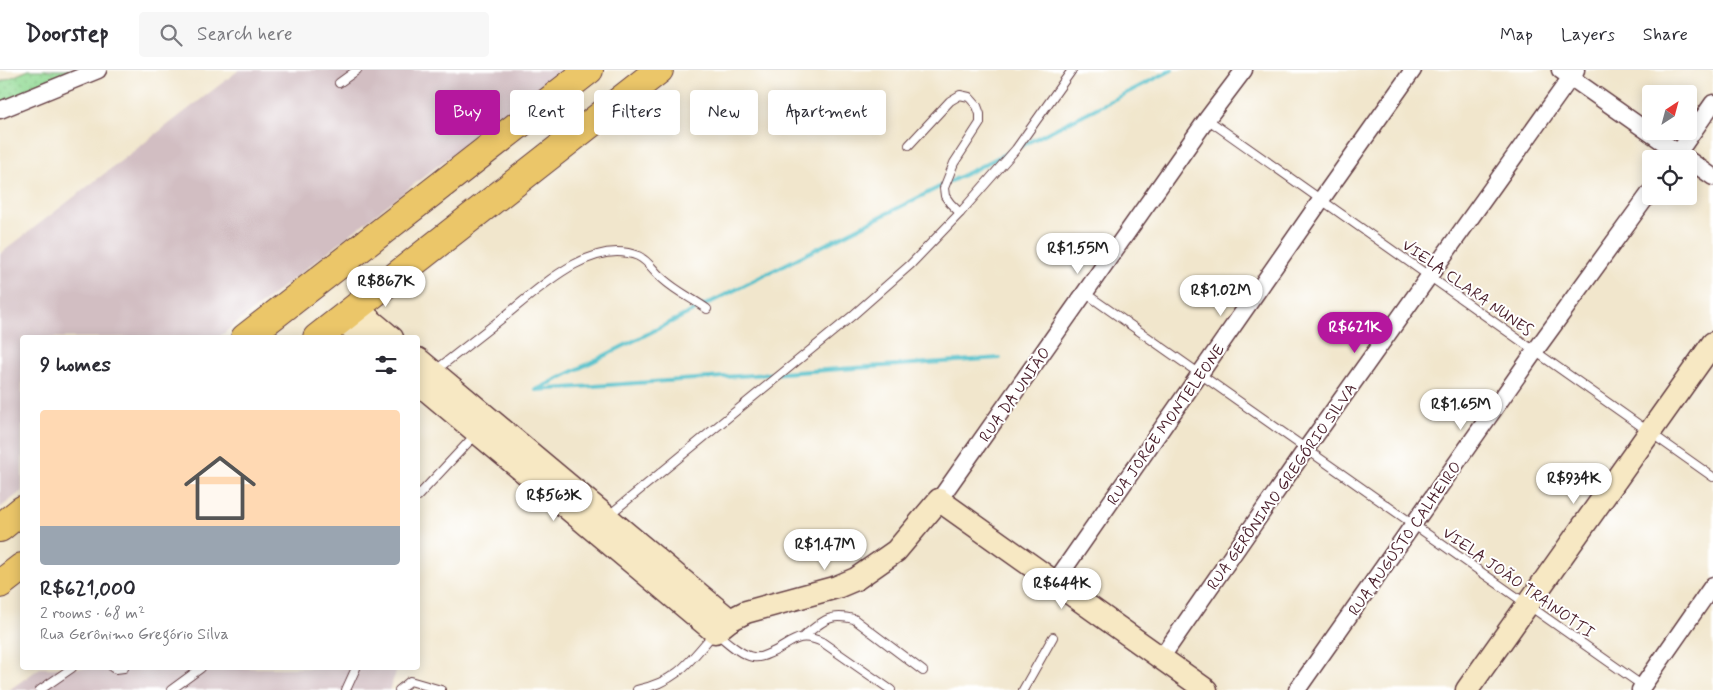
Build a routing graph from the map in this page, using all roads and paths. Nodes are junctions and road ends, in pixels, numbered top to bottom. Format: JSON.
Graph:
{"nodes":[{"id":1,"x":98,"y":70,"type":"edge"},
{"id":2,"x":357,"y":70,"type":"edge"},
{"id":3,"x":589,"y":70,"type":"edge"},
{"id":4,"x":659,"y":70,"type":"edge"},
{"id":5,"x":1072,"y":70,"type":"edge"},
{"id":6,"x":1244,"y":70,"type":"edge"},
{"id":7,"x":1413,"y":70,"type":"edge"},
{"id":8,"x":1569,"y":72,"type":"edge"},
{"id":9,"x":340,"y":83,"type":"dead end"},
{"id":10,"x":1713,"y":103,"type":"edge"},
{"id":11,"x":0,"y":110,"type":"edge"},
{"id":12,"x":1207,"y":120,"type":"junction"},
{"id":13,"x":909,"y":144,"type":"dead end"},
{"id":14,"x":1671,"y":150,"type":"edge"},
{"id":15,"x":1687,"y":150,"type":"edge"},
{"id":16,"x":1697,"y":167,"type":"edge"},
{"id":17,"x":1713,"y":177,"type":"edge"},
{"id":18,"x":1321,"y":200,"type":"junction"},
{"id":19,"x":1642,"y":203,"type":"edge"},
{"id":20,"x":960,"y":213,"type":"junction"},
{"id":21,"x":1429,"y":276,"type":"junction"},
{"id":22,"x":1085,"y":293,"type":"junction"},
{"id":23,"x":707,"y":309,"type":"dead end"},
{"id":24,"x":349,"y":313,"type":"junction"},
{"id":25,"x":248,"y":335,"type":"edge"},
{"id":26,"x":322,"y":335,"type":"edge"},
{"id":27,"x":361,"y":335,"type":"edge"},
{"id":28,"x":387,"y":335,"type":"edge"},
{"id":29,"x":1713,"y":343,"type":"edge"},
{"id":30,"x":1535,"y":351,"type":"junction"},
{"id":31,"x":1200,"y":374,"type":"junction"},
{"id":32,"x":422,"y":375,"type":"edge"},
{"id":33,"x":483,"y":426,"type":"junction"},
{"id":34,"x":1650,"y":432,"type":"junction"},
{"id":35,"x":1306,"y":449,"type":"junction"},
{"id":36,"x":1713,"y":477,"type":"edge"},
{"id":37,"x":420,"y":494,"type":"edge"},
{"id":38,"x":939,"y":500,"type":"junction"},
{"id":39,"x":20,"y":512,"type":"edge"},
{"id":40,"x":606,"y":517,"type":"junction"},
{"id":41,"x":1414,"y":524,"type":"junction"},
{"id":42,"x":0,"y":528,"type":"edge"},
{"id":43,"x":20,"y":569,"type":"edge"},
{"id":44,"x":1055,"y":582,"type":"junction"},
{"id":45,"x":0,"y":584,"type":"edge"},
{"id":46,"x":1713,"y":585,"type":"edge"},
{"id":47,"x":1527,"y":604,"type":"junction"},
{"id":48,"x":722,"y":626,"type":"junction"},
{"id":49,"x":804,"y":636,"type":"junction"},
{"id":50,"x":1053,"y":637,"type":"dead end"},
{"id":51,"x":1161,"y":658,"type":"junction"},
{"id":52,"x":69,"y":670,"type":"edge"},
{"id":53,"x":198,"y":670,"type":"edge"},
{"id":54,"x":355,"y":670,"type":"edge"},
{"id":55,"x":923,"y":671,"type":"dead end"},
{"id":56,"x":1641,"y":688,"type":"edge"},
{"id":57,"x":40,"y":690,"type":"edge"},
{"id":58,"x":171,"y":690,"type":"edge"},
{"id":59,"x":346,"y":690,"type":"edge"},
{"id":60,"x":399,"y":690,"type":"edge"},
{"id":61,"x":441,"y":690,"type":"edge"},
{"id":62,"x":637,"y":690,"type":"edge"},
{"id":63,"x":891,"y":690,"type":"edge"},
{"id":64,"x":1023,"y":690,"type":"edge"},
{"id":65,"x":1206,"y":690,"type":"edge"},
{"id":66,"x":1297,"y":690,"type":"edge"},
{"id":67,"x":1467,"y":690,"type":"edge"}],
"edges":[{"from":1,"to":11,"type":"street"},
{"from":2,"to":9,"type":"lane"},
{"from":3,"to":25,"type":"highway"},
{"from":4,"to":24,"type":"highway"},
{"from":5,"to":20,"type":"lane"},
{"from":6,"to":12,"type":"street","name":"RUA DA UNIÃO"},
{"from":7,"to":18,"type":"street","name":"RUA JORGE MONTELEONE"},
{"from":8,"to":14,"type":"street"},
{"from":8,"to":21,"type":"street","name":"RUA GERÔNIMO GREGÓRIO SILVA"},
{"from":10,"to":15,"type":"street"},
{"from":12,"to":18,"type":"lane","name":"VIELA CLARA NUNES"},
{"from":12,"to":22,"type":"street","name":"RUA DA UNIÃO"},
{"from":13,"to":20,"type":"lane"},
{"from":16,"to":17,"type":"street"},
{"from":18,"to":21,"type":"lane","name":"VIELA CLARA NUNES"},
{"from":18,"to":31,"type":"street","name":"RUA JORGE MONTELEONE"},
{"from":19,"to":30,"type":"street","name":"RUA AUGUSTO CALHEIRO"},
{"from":20,"to":40,"type":"lane"},
{"from":21,"to":30,"type":"lane","name":"VIELA CLARA NUNES"},
{"from":21,"to":35,"type":"street","name":"RUA GERÔNIMO GREGÓRIO SILVA"},
{"from":22,"to":31,"type":"lane","name":"VIELA JOÃO TRAINOTTI"},
{"from":22,"to":38,"type":"street","name":"RUA DA UNIÃO"},
{"from":23,"to":32,"type":"lane"},
{"from":24,"to":26,"type":"highway"},
{"from":24,"to":27,"type":"street"},
{"from":24,"to":28,"type":"street"},
{"from":29,"to":34,"type":"street"},
{"from":30,"to":34,"type":"lane","name":"VIELA CLARA NUNES"},
{"from":30,"to":41,"type":"street","name":"RUA AUGUSTO CALHEIRO"},
{"from":31,"to":35,"type":"lane","name":"VIELA JOÃO TRAINOTTI"},
{"from":31,"to":44,"type":"street","name":"RUA JORGE MONTELEONE"},
{"from":32,"to":33,"type":"street"},
{"from":33,"to":37,"type":"lane"},
{"from":33,"to":40,"type":"street"},
{"from":33,"to":48,"type":"street"},
{"from":34,"to":36,"type":"lane","name":"VIELA CLARA NUNES"},
{"from":34,"to":47,"type":"street"},
{"from":35,"to":41,"type":"lane","name":"VIELA JOÃO TRAINOTTI"},
{"from":35,"to":51,"type":"street","name":"RUA GERÔNIMO GREGÓRIO SILVA"},
{"from":38,"to":44,"type":"street"},
{"from":38,"to":48,"type":"street","name":"RUA DA UNIÃO"},
{"from":39,"to":42,"type":"highway"},
{"from":40,"to":48,"type":"street"},
{"from":41,"to":47,"type":"lane","name":"VIELA JOÃO TRAINOTTI"},
{"from":41,"to":66,"type":"street","name":"RUA AUGUSTO CALHEIRO"},
{"from":43,"to":45,"type":"highway"},
{"from":44,"to":51,"type":"street"},
{"from":46,"to":56,"type":"street"},
{"from":47,"to":56,"type":"lane","name":"VIELA JOÃO TRAINOTTI"},
{"from":47,"to":67,"type":"street"},
{"from":48,"to":49,"type":"lane"},
{"from":48,"to":62,"type":"lane"},
{"from":49,"to":55,"type":"lane"},
{"from":49,"to":63,"type":"lane"},
{"from":50,"to":64,"type":"lane"},
{"from":51,"to":65,"type":"street"},
{"from":52,"to":57,"type":"lane"},
{"from":53,"to":58,"type":"lane"},
{"from":54,"to":59,"type":"lane"},
{"from":60,"to":61,"type":"lane"}]}
